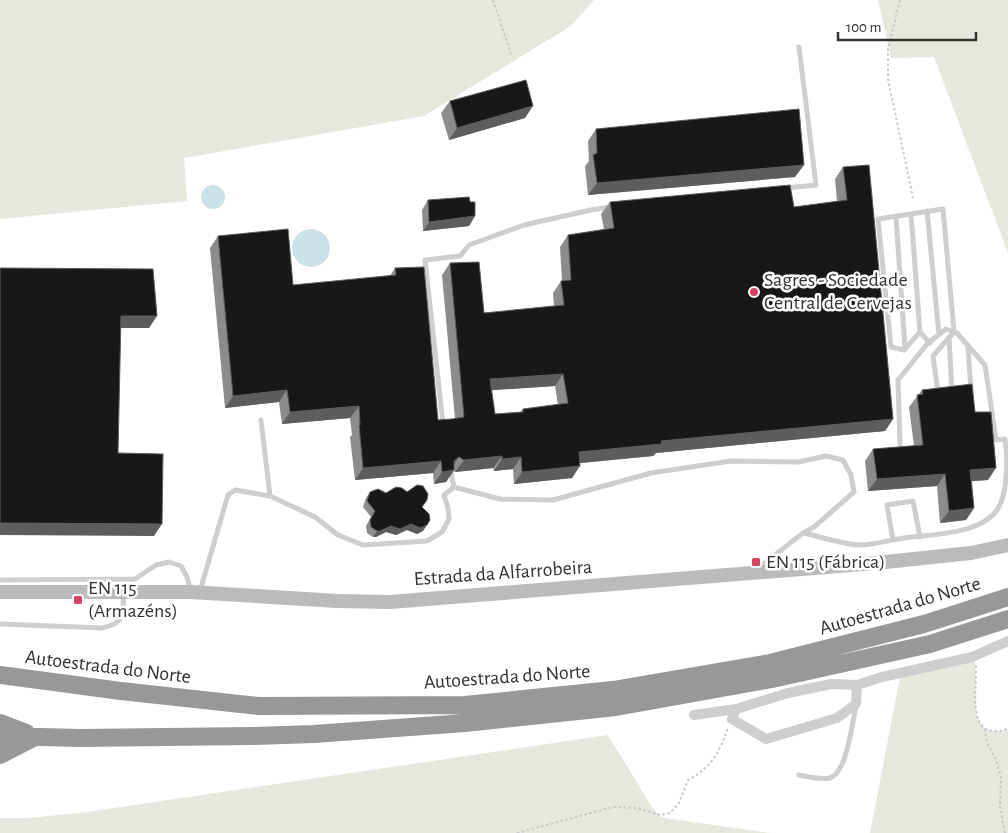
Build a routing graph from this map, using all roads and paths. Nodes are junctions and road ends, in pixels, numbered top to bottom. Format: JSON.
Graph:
{"nodes":[{"id":1,"x":493,"y":0,"type":"edge"},
{"id":2,"x":900,"y":0,"type":"edge"},
{"id":3,"x":799,"y":47,"type":"dead end"},
{"id":4,"x":512,"y":57,"type":"dead end"},
{"id":5,"x":777,"y":189,"type":"edge"},
{"id":6,"x":912,"y":198,"type":"dead end"},
{"id":7,"x":620,"y":206,"type":"edge"},
{"id":8,"x":928,"y":212,"type":"junction"},
{"id":9,"x":911,"y":214,"type":"junction"},
{"id":10,"x":896,"y":217,"type":"junction"},
{"id":11,"x":920,"y":332,"type":"junction"},
{"id":12,"x":954,"y":332,"type":"junction"},
{"id":13,"x":939,"y":335,"type":"junction"},
{"id":14,"x":949,"y":338,"type":"junction"},
{"id":15,"x":930,"y":343,"type":"junction"},
{"id":16,"x":968,"y":346,"type":"junction"},
{"id":17,"x":906,"y":348,"type":"junction"},
{"id":18,"x":972,"y":396,"type":"edge"},
{"id":19,"x":991,"y":413,"type":"junction"},
{"id":20,"x":982,"y":414,"type":"edge"},
{"id":21,"x":261,"y":420,"type":"dead end"},
{"id":22,"x":444,"y":427,"type":"edge"},
{"id":23,"x":900,"y":444,"type":"dead end"},
{"id":24,"x":451,"y":473,"type":"edge"},
{"id":25,"x":454,"y":487,"type":"junction"},
{"id":26,"x":270,"y":496,"type":"junction"},
{"id":27,"x":804,"y":533,"type":"junction"},
{"id":28,"x":920,"y":537,"type":"junction"},
{"id":29,"x":893,"y":540,"type":"junction"},
{"id":30,"x":1008,"y":545,"type":"edge"},
{"id":31,"x":751,"y":574,"type":"junction"},
{"id":32,"x":0,"y":580,"type":"edge"},
{"id":33,"x":0,"y":592,"type":"edge"},
{"id":34,"x":123,"y":592,"type":"junction"},
{"id":35,"x":195,"y":592,"type":"junction"},
{"id":36,"x":1008,"y":597,"type":"edge"},
{"id":37,"x":1008,"y":619,"type":"edge"},
{"id":38,"x":0,"y":624,"type":"edge"},
{"id":39,"x":1008,"y":640,"type":"edge"},
{"id":40,"x":974,"y":656,"type":"junction"},
{"id":41,"x":0,"y":674,"type":"edge"},
{"id":42,"x":857,"y":685,"type":"junction"},
{"id":43,"x":856,"y":704,"type":"junction"},
{"id":44,"x":734,"y":714,"type":"junction"},
{"id":45,"x":694,"y":715,"type":"dead end"},
{"id":46,"x":0,"y":722,"type":"edge"},
{"id":47,"x":1008,"y":728,"type":"edge"},
{"id":48,"x":985,"y":729,"type":"junction"},
{"id":49,"x":0,"y":736,"type":"edge"},
{"id":50,"x":36,"y":736,"type":"junction"},
{"id":51,"x":0,"y":747,"type":"edge"},
{"id":52,"x":0,"y":755,"type":"edge"},
{"id":53,"x":799,"y":776,"type":"dead end"},
{"id":54,"x":516,"y":833,"type":"edge"},
{"id":55,"x":1005,"y":833,"type":"edge"}],
"edges":[{"from":1,"to":4,"type":"path"},
{"from":2,"to":6,"type":"path"},
{"from":3,"to":5,"type":"lane"},
{"from":7,"to":22,"type":"lane"},
{"from":8,"to":9,"type":"lane"},
{"from":8,"to":12,"type":"lane"},
{"from":8,"to":13,"type":"lane"},
{"from":9,"to":10,"type":"lane"},
{"from":9,"to":11,"type":"lane"},
{"from":10,"to":17,"type":"lane"},
{"from":10,"to":17,"type":"lane"},
{"from":11,"to":15,"type":"lane"},
{"from":11,"to":17,"type":"lane"},
{"from":12,"to":13,"type":"lane"},
{"from":12,"to":14,"type":"lane"},
{"from":12,"to":16,"type":"lane"},
{"from":13,"to":15,"type":"lane"},
{"from":14,"to":14,"type":"lane"},
{"from":15,"to":23,"type":"lane"},
{"from":16,"to":18,"type":"lane"},
{"from":16,"to":19,"type":"lane"},
{"from":19,"to":20,"type":"lane"},
{"from":19,"to":28,"type":"lane"},
{"from":21,"to":26,"type":"lane"},
{"from":24,"to":25,"type":"lane"},
{"from":25,"to":26,"type":"lane"},
{"from":25,"to":27,"type":"lane"},
{"from":26,"to":35,"type":"lane"},
{"from":27,"to":29,"type":"lane"},
{"from":27,"to":31,"type":"lane"},
{"from":28,"to":29,"type":"lane"},
{"from":28,"to":29,"type":"lane"},
{"from":30,"to":31,"type":"main road","name":"Estrada da Alfarrobeira"},
{"from":31,"to":35,"type":"main road","name":"Estrada da Alfarrobeira"},
{"from":32,"to":35,"type":"lane"},
{"from":33,"to":34,"type":"main road","name":"Estrada da Alfarrobeira"},
{"from":34,"to":35,"type":"main road","name":"Estrada da Alfarrobeira"},
{"from":34,"to":38,"type":"lane"},
{"from":36,"to":41,"type":"highway","name":"Autoestrada do Norte"},
{"from":37,"to":50,"type":"highway","name":"Autoestrada do Norte"},
{"from":39,"to":40,"type":"street"},
{"from":40,"to":42,"type":"street"},
{"from":40,"to":48,"type":"path"},
{"from":42,"to":43,"type":"street"},
{"from":42,"to":44,"type":"street"},
{"from":43,"to":44,"type":"street"},
{"from":43,"to":53,"type":"lane"},
{"from":44,"to":45,"type":"street"},
{"from":44,"to":54,"type":"path"},
{"from":46,"to":50,"type":"highway","name":"Autoestrada do Norte"},
{"from":47,"to":48,"type":"path"},
{"from":48,"to":55,"type":"path"},
{"from":49,"to":50,"type":"highway","name":"Autoestrada do Norte"},
{"from":50,"to":51,"type":"highway","name":"Autoestrada do Norte"},
{"from":50,"to":52,"type":"highway"}]}
